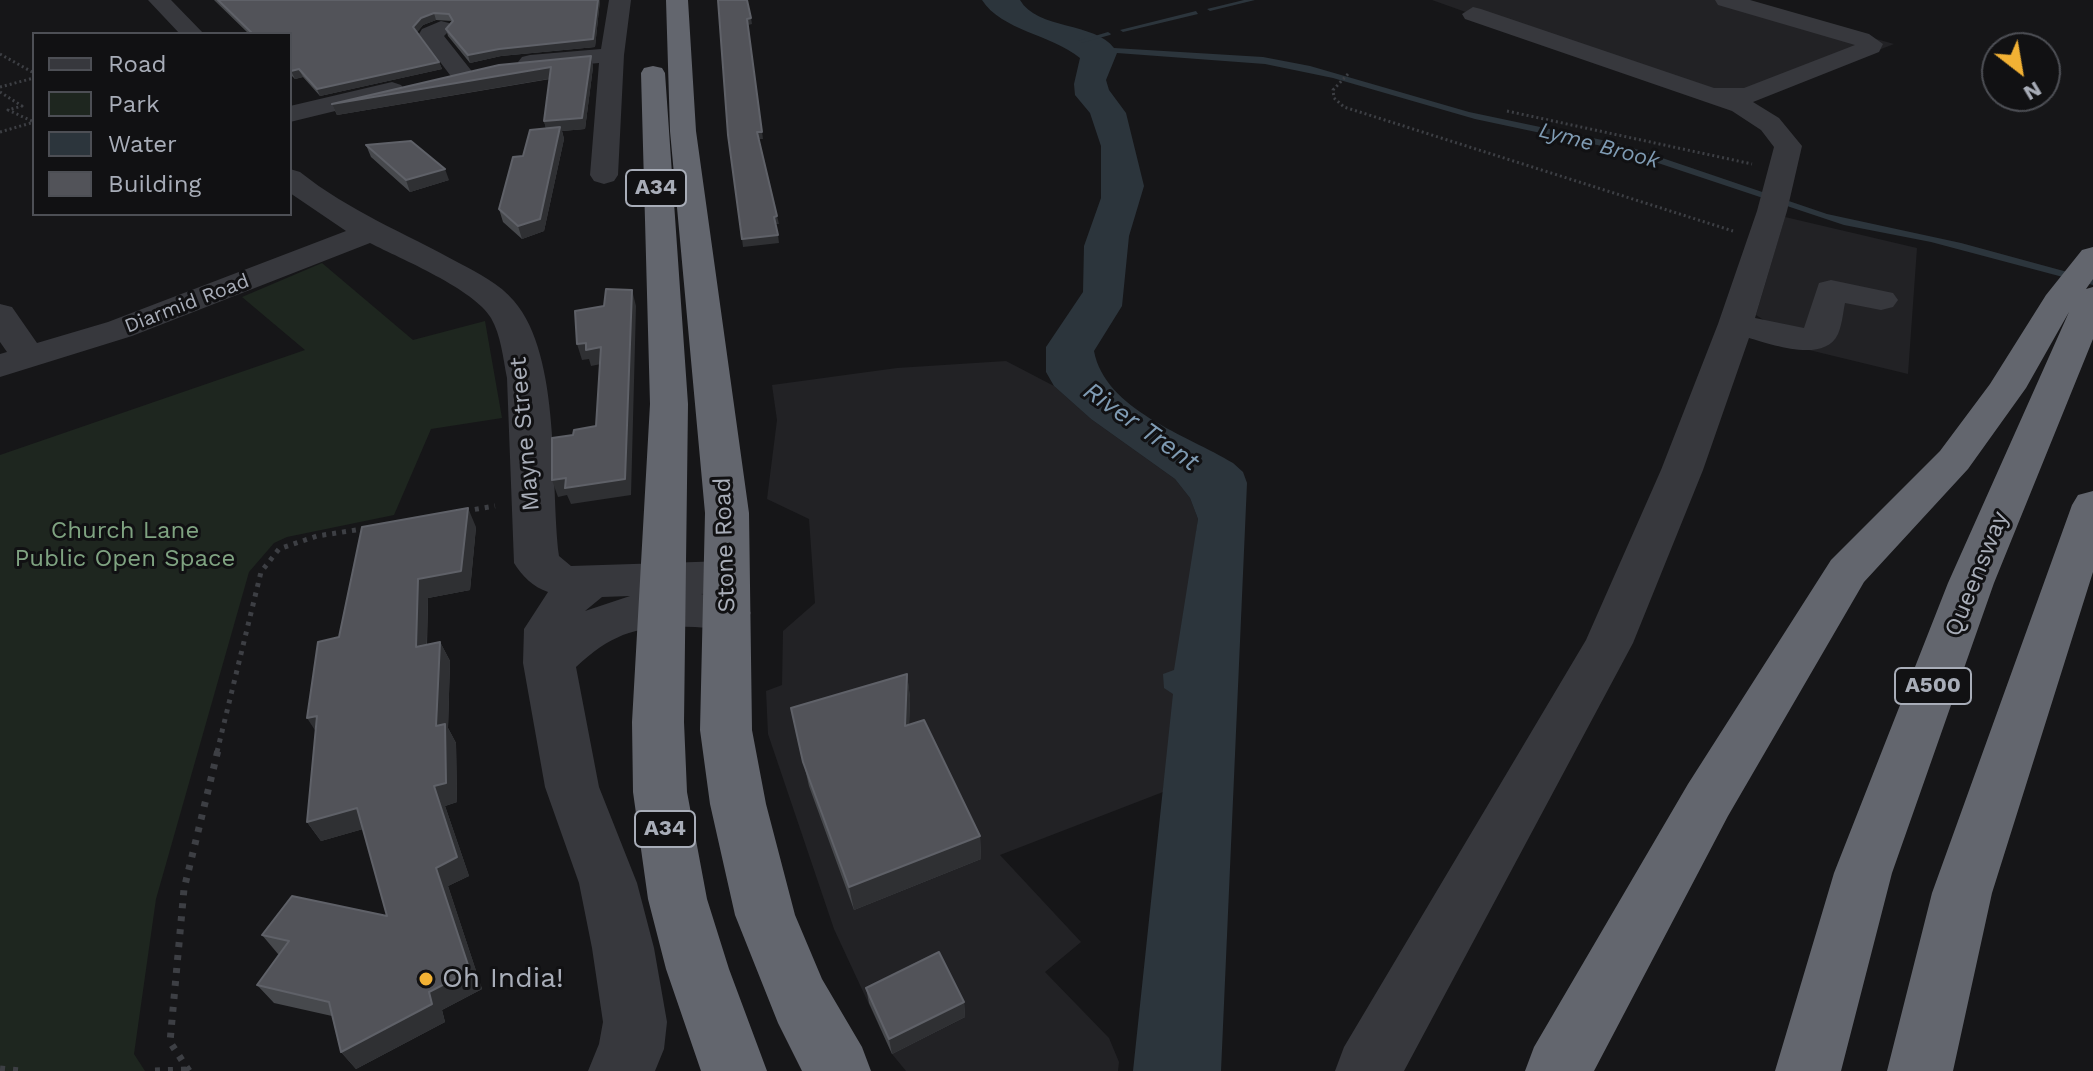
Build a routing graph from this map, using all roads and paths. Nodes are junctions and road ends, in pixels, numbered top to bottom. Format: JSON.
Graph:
{"nodes":[{"id":1,"x":159,"y":0,"type":"edge"},
{"id":2,"x":620,"y":0,"type":"edge"},
{"id":3,"x":652,"y":0,"type":"edge"},
{"id":4,"x":677,"y":0,"type":"edge"},
{"id":5,"x":1726,"y":0,"type":"edge"},
{"id":6,"x":1473,"y":14,"type":"dead end"},
{"id":7,"x":191,"y":32,"type":"edge"},
{"id":8,"x":428,"y":32,"type":"dead end"},
{"id":9,"x":0,"y":54,"type":"edge"},
{"id":10,"x":612,"y":55,"type":"junction"},
{"id":11,"x":32,"y":74,"type":"edge"},
{"id":12,"x":462,"y":74,"type":"junction"},
{"id":13,"x":1348,"y":74,"type":"dead end"},
{"id":14,"x":1746,"y":75,"type":"dead end"},
{"id":15,"x":32,"y":76,"type":"edge"},
{"id":16,"x":1775,"y":85,"type":"junction"},
{"id":17,"x":0,"y":90,"type":"edge"},
{"id":18,"x":1710,"y":96,"type":"junction"},
{"id":19,"x":1507,"y":111,"type":"dead end"},
{"id":20,"x":292,"y":114,"type":"edge"},
{"id":21,"x":32,"y":122,"type":"edge"},
{"id":22,"x":32,"y":122,"type":"edge"},
{"id":23,"x":0,"y":132,"type":"edge"},
{"id":24,"x":598,"y":171,"type":"dead end"},
{"id":25,"x":292,"y":180,"type":"edge"},
{"id":26,"x":1774,"y":203,"type":"junction"},
{"id":27,"x":371,"y":232,"type":"junction"},
{"id":28,"x":2093,"y":258,"type":"edge"},
{"id":29,"x":1881,"y":300,"type":"dead end"},
{"id":30,"x":2079,"y":303,"type":"edge"},
{"id":31,"x":0,"y":314,"type":"edge"},
{"id":32,"x":1736,"y":324,"type":"junction"},
{"id":33,"x":14,"y":362,"type":"edge"},
{"id":34,"x":531,"y":500,"type":"junction"},
{"id":35,"x":2093,"y":505,"type":"edge"},
{"id":36,"x":455,"y":513,"type":"edge"},
{"id":37,"x":378,"y":526,"type":"edge"},
{"id":38,"x":590,"y":582,"type":"junction"},
{"id":39,"x":664,"y":592,"type":"junction"},
{"id":40,"x":726,"y":595,"type":"junction"},
{"id":41,"x":548,"y":663,"type":"junction"},
{"id":42,"x":0,"y":1069,"type":"edge"},
{"id":43,"x":21,"y":1071,"type":"edge"},
{"id":44,"x":155,"y":1071,"type":"edge"},
{"id":45,"x":188,"y":1071,"type":"edge"},
{"id":46,"x":621,"y":1071,"type":"edge"},
{"id":47,"x":734,"y":1071,"type":"edge"},
{"id":48,"x":838,"y":1071,"type":"edge"},
{"id":49,"x":1368,"y":1071,"type":"edge"},
{"id":50,"x":1558,"y":1071,"type":"edge"},
{"id":51,"x":1808,"y":1071,"type":"edge"},
{"id":52,"x":1920,"y":1071,"type":"edge"}],
"edges":[{"from":1,"to":7,"type":"street"},
{"from":2,"to":10,"type":"street"},
{"from":3,"to":39,"type":"highway","number":"A34"},
{"from":4,"to":40,"type":"highway","name":"Stone Road","number":"A34"},
{"from":5,"to":16,"type":"street"},
{"from":6,"to":18,"type":"street"},
{"from":8,"to":12,"type":"street"},
{"from":9,"to":11,"type":"path"},
{"from":10,"to":12,"type":"street"},
{"from":10,"to":24,"type":"street"},
{"from":12,"to":20,"type":"street"},
{"from":13,"to":26,"type":"path"},
{"from":14,"to":16,"type":"street"},
{"from":15,"to":17,"type":"path"},
{"from":16,"to":18,"type":"street"},
{"from":17,"to":21,"type":"path"},
{"from":18,"to":26,"type":"street"},
{"from":19,"to":26,"type":"path"},
{"from":22,"to":23,"type":"path"},
{"from":25,"to":27,"type":"street","name":"Mayne Street"},
{"from":26,"to":32,"type":"street"},
{"from":27,"to":33,"type":"street","name":"Diarmid Road"},
{"from":27,"to":34,"type":"street","name":"Mayne Street"},
{"from":28,"to":30,"type":"highway"},
{"from":29,"to":32,"type":"street"},
{"from":30,"to":50,"type":"highway"},
{"from":30,"to":51,"type":"highway","name":"Queensway","number":"A500"},
{"from":31,"to":33,"type":"street"},
{"from":32,"to":49,"type":"street"},
{"from":34,"to":36,"type":"path"},
{"from":34,"to":38,"type":"street","name":"Mayne Street"},
{"from":35,"to":52,"type":"highway"},
{"from":37,"to":45,"type":"path"},
{"from":38,"to":39,"type":"street","name":"Mayne Street"},
{"from":38,"to":41,"type":"street"},
{"from":39,"to":40,"type":"street"},
{"from":39,"to":41,"type":"street"},
{"from":39,"to":47,"type":"highway","number":"A34"},
{"from":40,"to":48,"type":"highway","name":"Stone Road","number":"A34"},
{"from":41,"to":46,"type":"street"},
{"from":42,"to":43,"type":"path"},
{"from":44,"to":45,"type":"path"}]}
